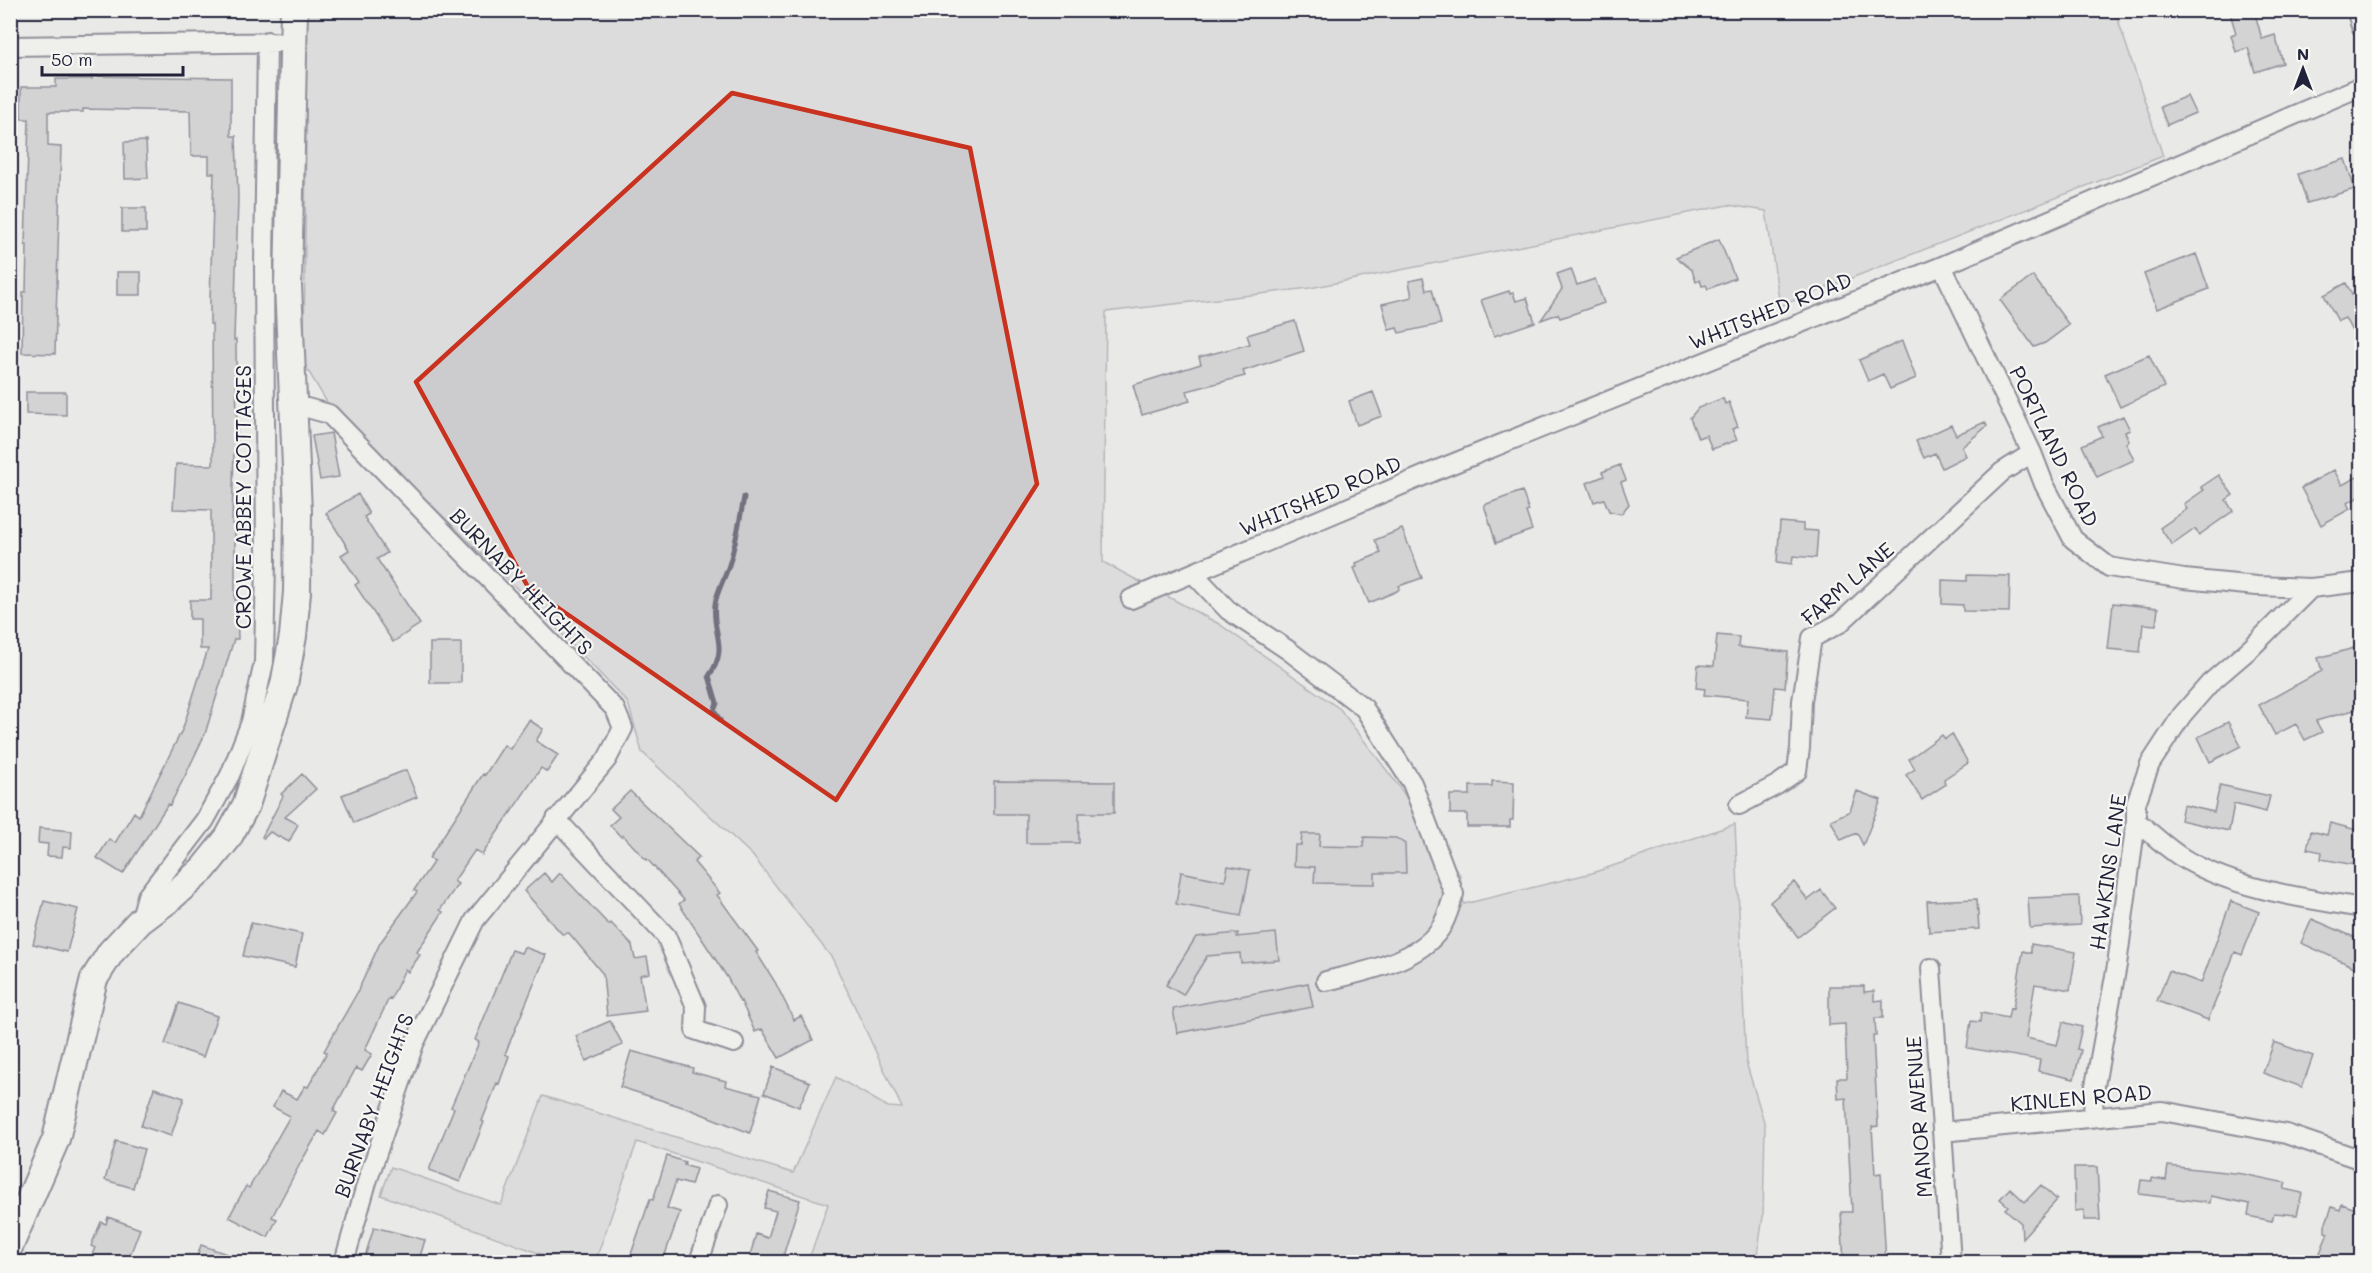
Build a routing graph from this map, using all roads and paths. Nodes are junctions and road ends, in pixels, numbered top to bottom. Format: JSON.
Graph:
{"nodes":[{"id":1,"x":294,"y":10,"type":"edge"},
{"id":2,"x":2355,"y":10,"type":"edge"},
{"id":3,"x":2361,"y":28,"type":"edge"},
{"id":4,"x":267,"y":41,"type":"junction"},
{"id":5,"x":293,"y":42,"type":"junction"},
{"id":6,"x":10,"y":46,"type":"edge"},
{"id":7,"x":2361,"y":86,"type":"edge"},
{"id":8,"x":1942,"y":266,"type":"junction"},
{"id":9,"x":293,"y":408,"type":"junction"},
{"id":10,"x":2032,"y":453,"type":"junction"},
{"id":11,"x":1193,"y":573,"type":"junction"},
{"id":12,"x":2361,"y":582,"type":"edge"},
{"id":13,"x":2311,"y":588,"type":"junction"},
{"id":14,"x":1131,"y":599,"type":"dead end"},
{"id":15,"x":1739,"y":805,"type":"dead end"},
{"id":16,"x":556,"y":819,"type":"junction"},
{"id":17,"x":2136,"y":821,"type":"junction"},
{"id":18,"x":2361,"y":908,"type":"edge"},
{"id":19,"x":140,"y":921,"type":"junction"},
{"id":20,"x":1931,"y":968,"type":"dead end"},
{"id":21,"x":1326,"y":981,"type":"dead end"},
{"id":22,"x":734,"y":1043,"type":"dead end"},
{"id":23,"x":2093,"y":1116,"type":"junction"},
{"id":24,"x":1942,"y":1132,"type":"junction"},
{"id":25,"x":2361,"y":1160,"type":"edge"},
{"id":26,"x":717,"y":1205,"type":"dead end"},
{"id":27,"x":10,"y":1245,"type":"edge"},
{"id":28,"x":344,"y":1263,"type":"edge"},
{"id":29,"x":699,"y":1263,"type":"edge"},
{"id":30,"x":1951,"y":1263,"type":"edge"}],
"edges":[{"from":1,"to":5,"type":"main road"},
{"from":2,"to":3,"type":"street"},
{"from":4,"to":5,"type":"street"},
{"from":4,"to":6,"type":"street"},
{"from":4,"to":19,"type":"street","name":"CROWE ABBEY COTTAGES"},
{"from":5,"to":9,"type":"main road"},
{"from":7,"to":8,"type":"street","name":"WHITSHED ROAD"},
{"from":8,"to":10,"type":"street","name":"PORTLAND ROAD"},
{"from":8,"to":11,"type":"street","name":"WHITSHED ROAD"},
{"from":9,"to":16,"type":"street","name":"BURNABY HEIGHTS"},
{"from":9,"to":19,"type":"main road"},
{"from":10,"to":13,"type":"street","name":"PORTLAND ROAD"},
{"from":10,"to":15,"type":"street","name":"FARM LANE"},
{"from":11,"to":14,"type":"street","name":"WHITSHED ROAD"},
{"from":11,"to":21,"type":"street"},
{"from":12,"to":13,"type":"street","name":"PORTLAND ROAD"},
{"from":13,"to":17,"type":"street","name":"HAWKINS LANE"},
{"from":16,"to":22,"type":"street"},
{"from":16,"to":28,"type":"street","name":"BURNABY HEIGHTS"},
{"from":17,"to":18,"type":"street"},
{"from":17,"to":23,"type":"street","name":"HAWKINS LANE"},
{"from":19,"to":27,"type":"main road"},
{"from":20,"to":24,"type":"street","name":"MANOR AVENUE"},
{"from":23,"to":24,"type":"street","name":"KINLEN ROAD"},
{"from":23,"to":25,"type":"street","name":"KINLEN ROAD"},
{"from":24,"to":30,"type":"street","name":"MANOR AVENUE"},
{"from":26,"to":29,"type":"street"}]}
